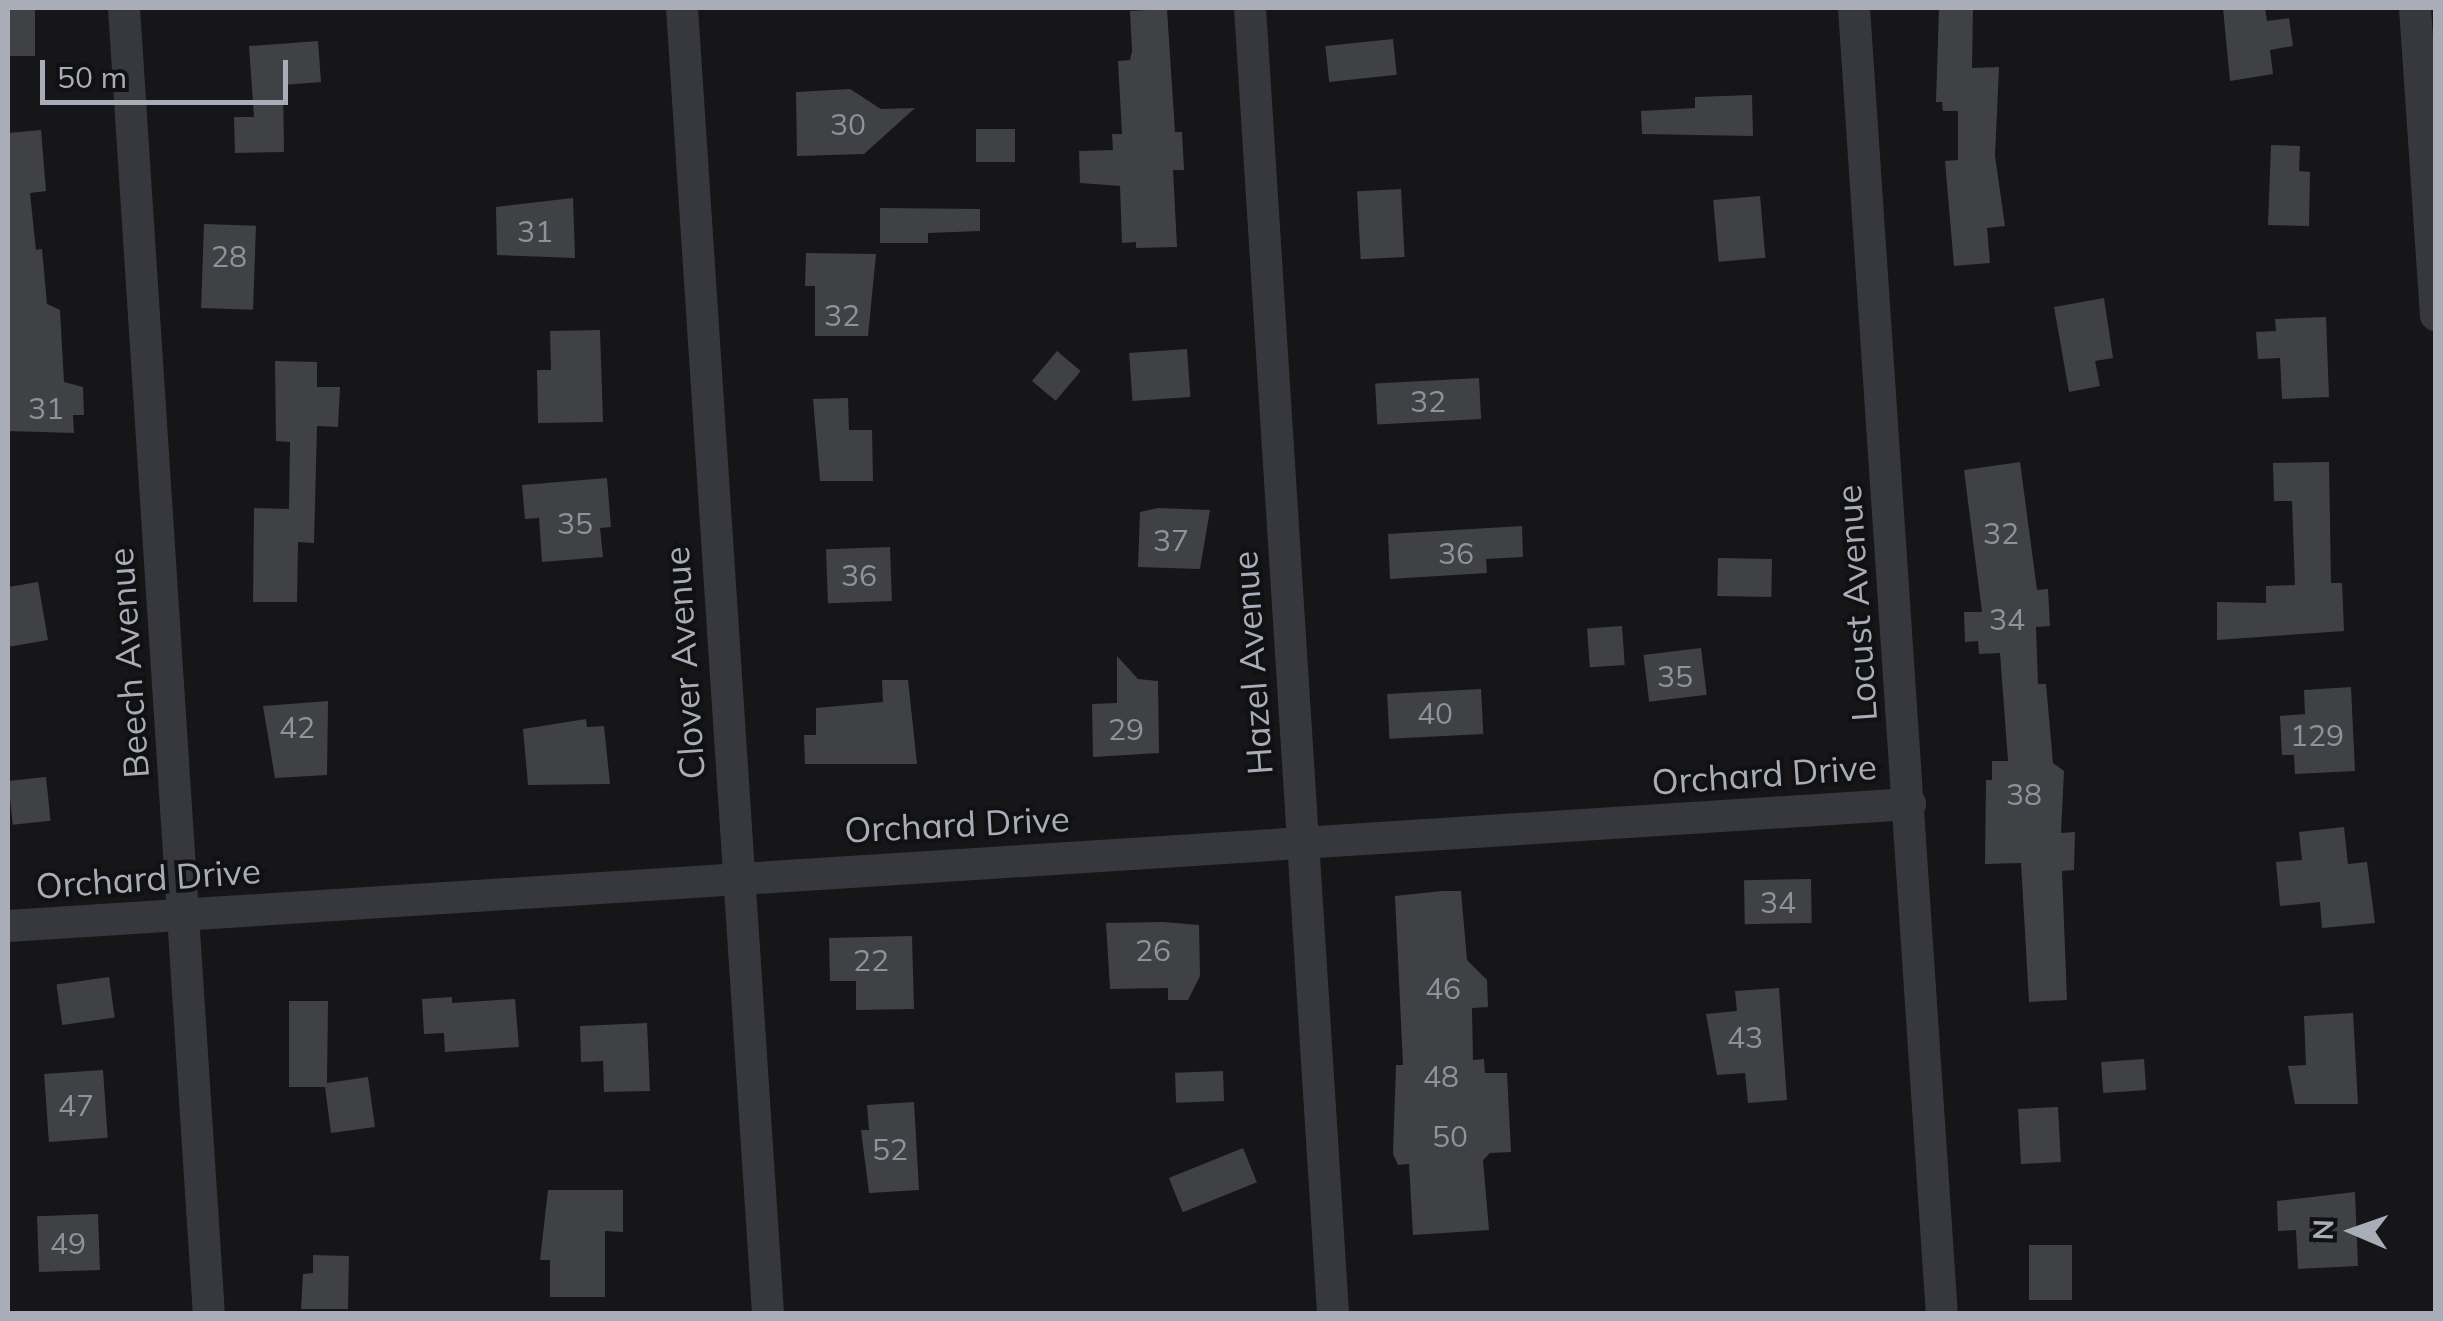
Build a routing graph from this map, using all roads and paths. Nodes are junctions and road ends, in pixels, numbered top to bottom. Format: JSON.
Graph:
{"nodes":[{"id":1,"x":124,"y":8,"type":"edge"},
{"id":2,"x":682,"y":8,"type":"edge"},
{"id":3,"x":1250,"y":8,"type":"edge"},
{"id":4,"x":1854,"y":8,"type":"edge"},
{"id":5,"x":2415,"y":8,"type":"edge"},
{"id":6,"x":2436,"y":315,"type":"edge"},
{"id":7,"x":1910,"y":804,"type":"junction"},
{"id":8,"x":1305,"y":847,"type":"junction"},
{"id":9,"x":738,"y":875,"type":"junction"},
{"id":10,"x":186,"y":916,"type":"junction"},
{"id":11,"x":8,"y":926,"type":"edge"},
{"id":12,"x":208,"y":1314,"type":"edge"},
{"id":13,"x":768,"y":1314,"type":"edge"},
{"id":14,"x":1334,"y":1314,"type":"edge"},
{"id":15,"x":1942,"y":1314,"type":"edge"}],
"edges":[{"from":1,"to":10,"type":"street","name":"Beech Avenue"},
{"from":2,"to":9,"type":"street","name":"Clover Avenue"},
{"from":3,"to":8,"type":"street","name":"Hazel Avenue"},
{"from":4,"to":7,"type":"street","name":"Locust Avenue"},
{"from":5,"to":6,"type":"street"},
{"from":7,"to":8,"type":"street","name":"Orchard Drive"},
{"from":7,"to":15,"type":"street","name":"Locust Avenue"},
{"from":8,"to":9,"type":"street","name":"Orchard Drive"},
{"from":8,"to":14,"type":"street","name":"Hazel Avenue"},
{"from":9,"to":10,"type":"street","name":"Orchard Drive"},
{"from":9,"to":13,"type":"street","name":"Clover Avenue"},
{"from":10,"to":11,"type":"street","name":"Orchard Drive"},
{"from":10,"to":12,"type":"street","name":"Beech Avenue"}]}
